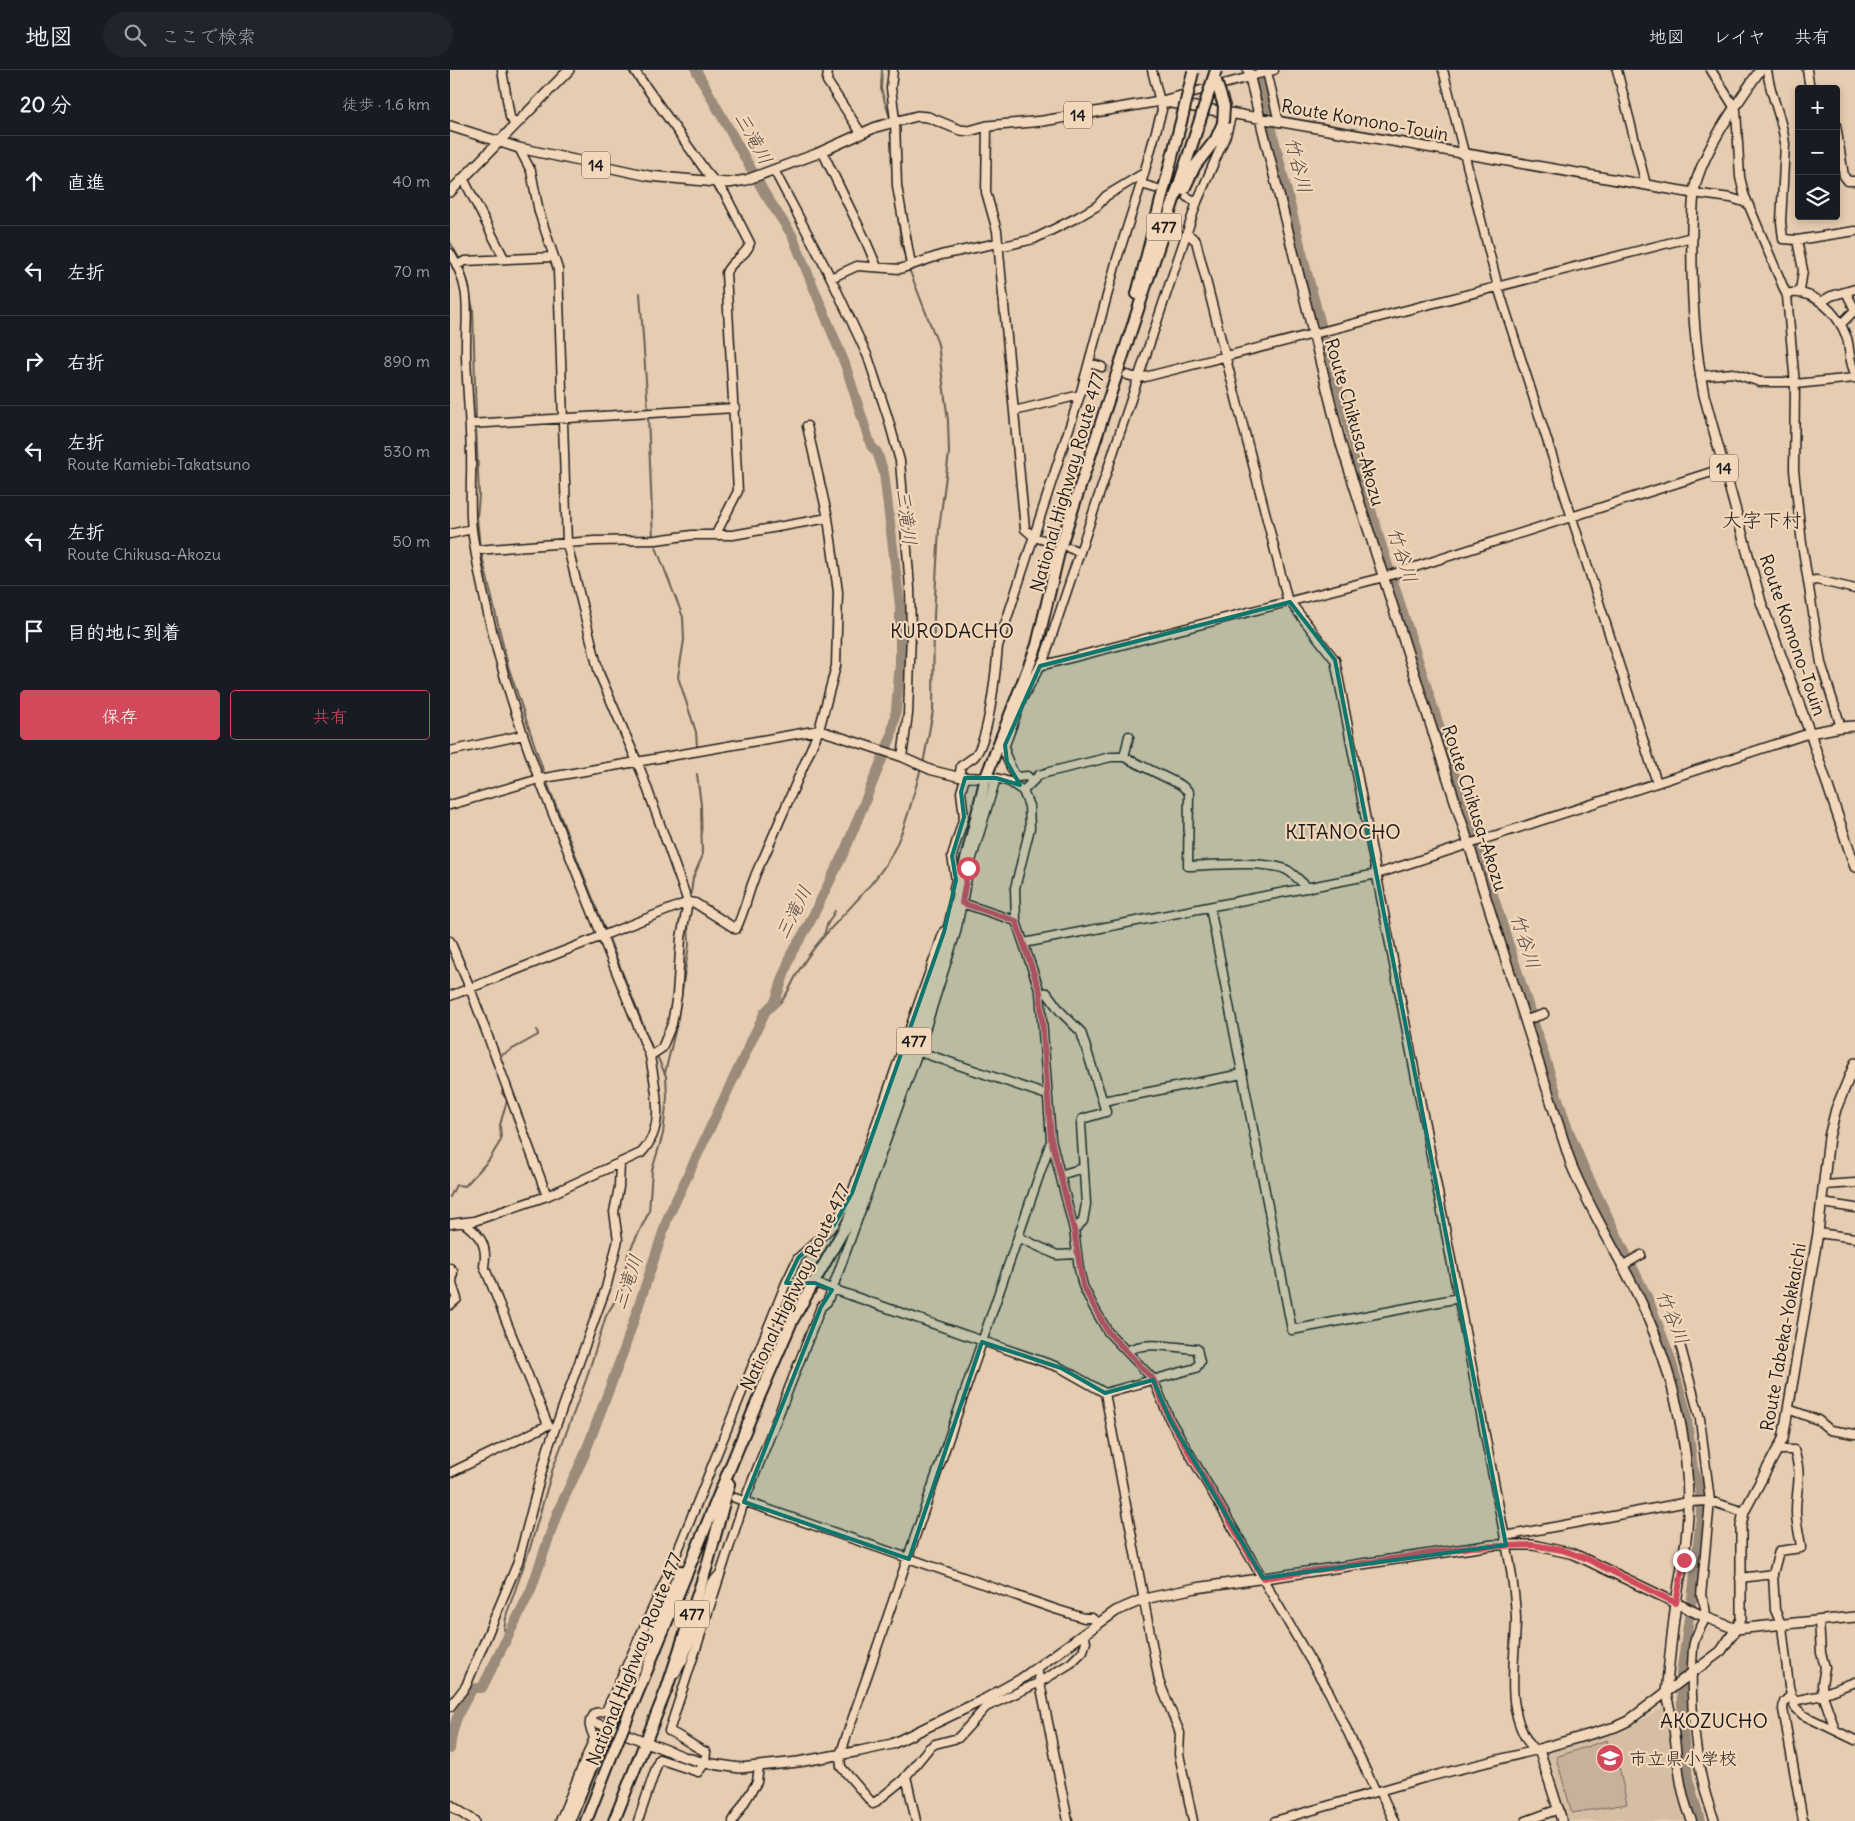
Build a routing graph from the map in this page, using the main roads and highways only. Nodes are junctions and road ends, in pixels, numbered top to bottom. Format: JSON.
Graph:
{"nodes":[{"id":1,"x":569,"y":70,"type":"edge"},
{"id":2,"x":1212,"y":70,"type":"edge"},
{"id":3,"x":1216,"y":70,"type":"edge"},
{"id":4,"x":1760,"y":70,"type":"edge"},
{"id":5,"x":1193,"y":71,"type":"edge"},
{"id":6,"x":1258,"y":73,"type":"edge"},
{"id":7,"x":1262,"y":118,"type":"junction"},
{"id":8,"x":450,"y":126,"type":"edge"},
{"id":9,"x":498,"y":142,"type":"junction"},
{"id":10,"x":450,"y":192,"type":"edge"},
{"id":11,"x":1693,"y":193,"type":"junction"},
{"id":12,"x":1129,"y":334,"type":"junction"},
{"id":13,"x":1855,"y":726,"type":"edge"},
{"id":14,"x":1810,"y":733,"type":"junction"},
{"id":15,"x":1855,"y":867,"type":"edge"},
{"id":16,"x":1855,"y":1063,"type":"edge"},
{"id":17,"x":757,"y":1402,"type":"junction"},
{"id":18,"x":739,"y":1443,"type":"junction"},
{"id":19,"x":1679,"y":1604,"type":"junction"},
{"id":20,"x":1855,"y":1617,"type":"edge"},
{"id":21,"x":1736,"y":1629,"type":"junction"},
{"id":22,"x":1668,"y":1692,"type":"junction"},
{"id":23,"x":608,"y":1727,"type":"junction"},
{"id":24,"x":646,"y":1742,"type":"junction"},
{"id":25,"x":450,"y":1805,"type":"edge"},
{"id":26,"x":474,"y":1821,"type":"edge"},
{"id":27,"x":569,"y":1821,"type":"edge"},
{"id":28,"x":586,"y":1821,"type":"edge"},
{"id":29,"x":614,"y":1821,"type":"edge"},
{"id":30,"x":1562,"y":1821,"type":"edge"}],
"edges":[{"from":1,"to":9,"type":"main road"},
{"from":2,"to":12,"type":"highway","bridge":true},
{"from":3,"to":12,"type":"highway","name":"National Highway Route 477","number":"477","bridge":true},
{"from":4,"to":11,"type":"main road"},
{"from":5,"to":12,"type":"highway","bridge":true},
{"from":6,"to":7,"type":"main road","name":"Route Chikusa-Akozu"},
{"from":7,"to":9,"type":"main road","name":"Route Komono-Touin","number":"14"},
{"from":7,"to":11,"type":"main road","name":"Route Komono-Touin","number":"14"},
{"from":7,"to":19,"type":"main road","name":"Route Chikusa-Akozu"},
{"from":8,"to":9,"type":"main road","name":"Route Komono-Touin","number":"14"},
{"from":9,"to":10,"type":"main road"},
{"from":11,"to":14,"type":"main road","name":"Route Komono-Touin","number":"14"},
{"from":12,"to":17,"type":"highway","name":"National Highway Route 477","number":"477"},
{"from":13,"to":14,"type":"main road","name":"Route Komono-Touin"},
{"from":14,"to":15,"type":"main road"},
{"from":16,"to":21,"type":"main road","name":"Route Tabeka-Yokkaichi"},
{"from":17,"to":18,"type":"highway","name":"National Highway Route 477","number":"477"},
{"from":17,"to":24,"type":"highway","number":"477"},
{"from":18,"to":23,"type":"highway","number":"477"},
{"from":18,"to":28,"type":"highway","name":"National Highway Route 477","number":"477","bridge":true},
{"from":19,"to":21,"type":"main road"},
{"from":19,"to":22,"type":"main road","name":"Route Chikusa-Akozu"},
{"from":19,"to":24,"type":"main road"},
{"from":20,"to":21,"type":"main road"},
{"from":21,"to":22,"type":"main road","name":"Route Tabeka-Yokkaichi"},
{"from":22,"to":30,"type":"main road","name":"Route Tabeka-Yokkaichi"},
{"from":23,"to":24,"type":"main road"},
{"from":23,"to":27,"type":"highway","number":"477"},
{"from":24,"to":29,"type":"highway","number":"477"},
{"from":25,"to":26,"type":"main road"}]}
